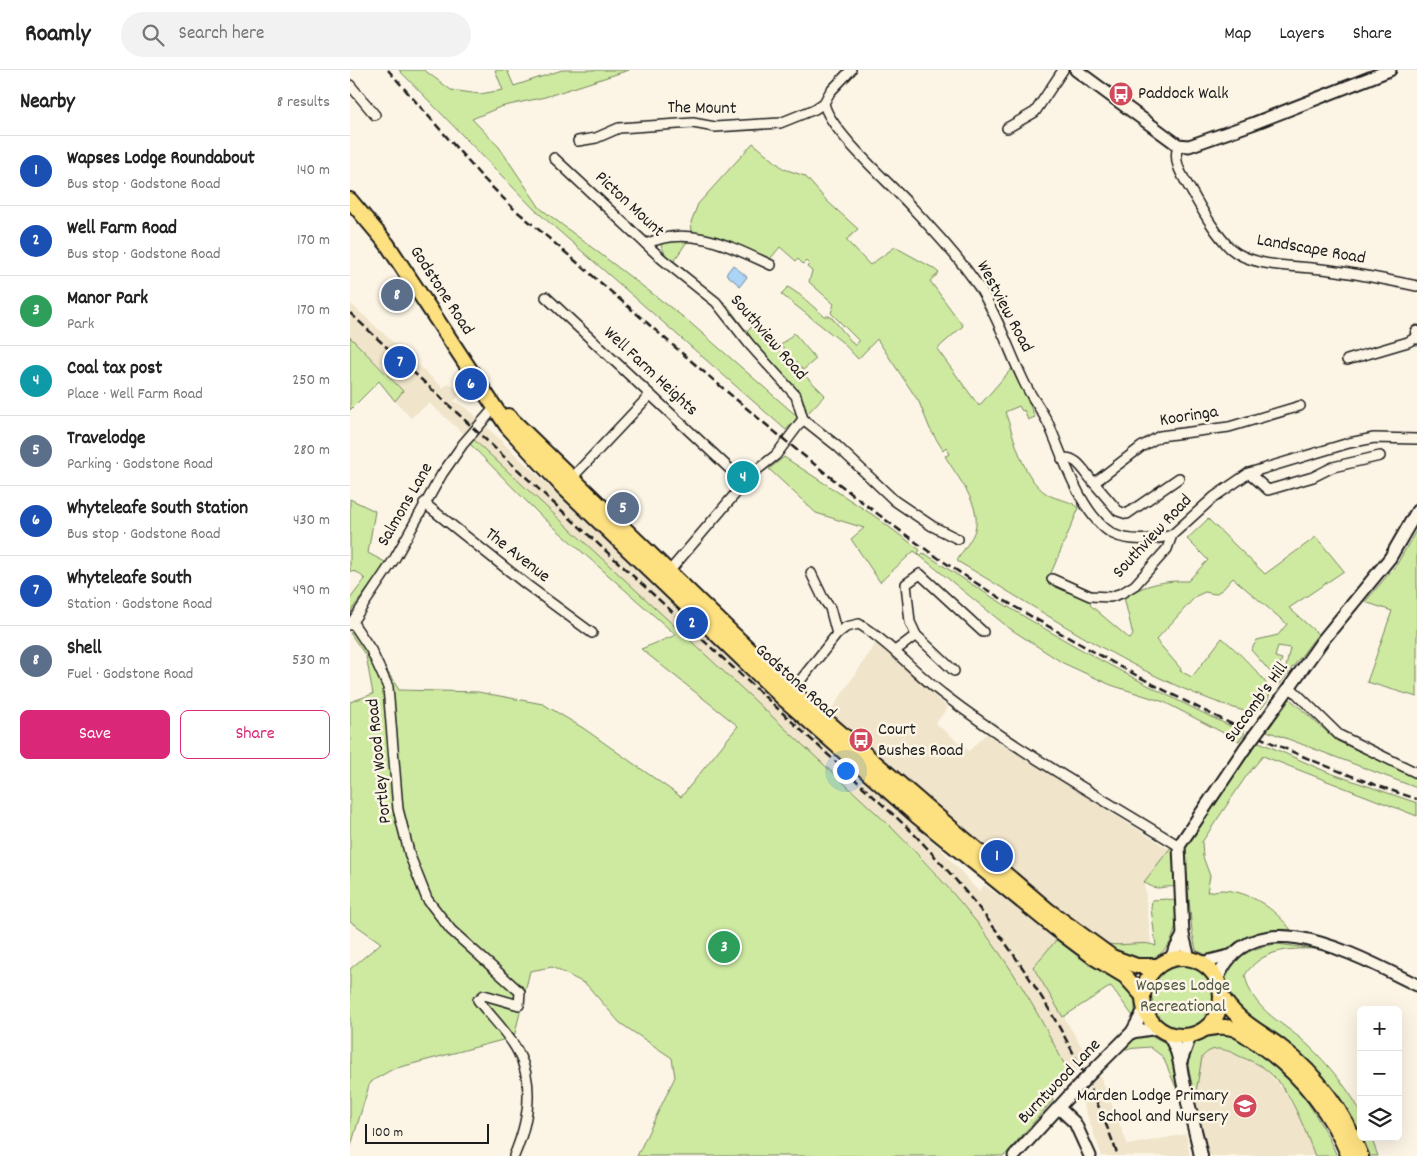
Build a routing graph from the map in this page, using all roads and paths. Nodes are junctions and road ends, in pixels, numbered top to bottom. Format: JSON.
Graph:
{"nodes":[{"id":1,"x":851,"y":70,"type":"edge"},
{"id":2,"x":1063,"y":70,"type":"edge"},
{"id":3,"x":1390,"y":70,"type":"edge"},
{"id":4,"x":1083,"y":72,"type":"edge"},
{"id":5,"x":350,"y":85,"type":"edge"},
{"id":6,"x":824,"y":103,"type":"junction"},
{"id":7,"x":375,"y":115,"type":"dead end"},
{"id":8,"x":1007,"y":128,"type":"dead end"},
{"id":9,"x":578,"y":141,"type":"dead end"},
{"id":10,"x":1178,"y":145,"type":"junction"},
{"id":11,"x":554,"y":158,"type":"dead end"},
{"id":12,"x":350,"y":200,"type":"edge"},
{"id":13,"x":646,"y":244,"type":"junction"},
{"id":14,"x":771,"y":265,"type":"dead end"},
{"id":15,"x":682,"y":276,"type":"joint"},
{"id":16,"x":1417,"y":286,"type":"edge"},
{"id":17,"x":546,"y":297,"type":"dead end"},
{"id":18,"x":1417,"y":332,"type":"edge"},
{"id":19,"x":1417,"y":338,"type":"edge"},
{"id":20,"x":1347,"y":360,"type":"dead end"},
{"id":21,"x":650,"y":395,"type":"junction"},
{"id":22,"x":496,"y":406,"type":"junction"},
{"id":23,"x":1300,"y":406,"type":"dead end"},
{"id":24,"x":803,"y":419,"type":"junction"},
{"id":25,"x":1417,"y":439,"type":"edge"},
{"id":26,"x":1380,"y":456,"type":"dead end"},
{"id":27,"x":1062,"y":460,"type":"junction"},
{"id":28,"x":732,"y":471,"type":"dead end"},
{"id":29,"x":1249,"y":473,"type":"junction"},
{"id":30,"x":1179,"y":478,"type":"dead end"},
{"id":31,"x":567,"y":483,"type":"junction"},
{"id":32,"x":1094,"y":483,"type":"junction"},
{"id":33,"x":424,"y":503,"type":"junction"},
{"id":34,"x":1417,"y":511,"type":"edge"},
{"id":35,"x":1172,"y":535,"type":"junction"},
{"id":36,"x":958,"y":539,"type":"dead end"},
{"id":37,"x":811,"y":573,"type":"dead end"},
{"id":38,"x":664,"y":577,"type":"junction"},
{"id":39,"x":1052,"y":579,"type":"dead end"},
{"id":40,"x":351,"y":624,"type":"edge"},
{"id":41,"x":983,"y":632,"type":"dead end"},
{"id":42,"x":592,"y":633,"type":"dead end"},
{"id":43,"x":837,"y":634,"type":"junction"},
{"id":44,"x":916,"y":635,"type":"junction"},
{"id":45,"x":895,"y":652,"type":"junction"},
{"id":46,"x":954,"y":671,"type":"dead end"},
{"id":47,"x":1291,"y":688,"type":"junction"},
{"id":48,"x":792,"y":691,"type":"junction"},
{"id":49,"x":876,"y":772,"type":"junction"},
{"id":50,"x":1417,"y":773,"type":"edge"},
{"id":51,"x":1179,"y":846,"type":"junction"},
{"id":52,"x":1058,"y":924,"type":"junction"},
{"id":53,"x":1183,"y":935,"type":"junction"},
{"id":54,"x":1231,"y":955,"type":"junction"},
{"id":55,"x":1170,"y":959,"type":"junction"},
{"id":56,"x":1195,"y":960,"type":"junction"},
{"id":57,"x":1155,"y":966,"type":"junction"},
{"id":58,"x":1217,"y":980,"type":"junction"},
{"id":59,"x":1417,"y":985,"type":"edge"},
{"id":60,"x":1142,"y":995,"type":"junction"},
{"id":61,"x":1222,"y":995,"type":"junction"},
{"id":62,"x":1144,"y":1010,"type":"junction"},
{"id":63,"x":1205,"y":1029,"type":"junction"},
{"id":64,"x":1163,"y":1031,"type":"junction"},
{"id":65,"x":1132,"y":1032,"type":"junction"},
{"id":66,"x":1190,"y":1035,"type":"junction"},
{"id":67,"x":1181,"y":1060,"type":"junction"},
{"id":68,"x":1059,"y":1108,"type":"junction"},
{"id":69,"x":514,"y":1156,"type":"edge"},
{"id":70,"x":1014,"y":1156,"type":"edge"},
{"id":71,"x":1090,"y":1156,"type":"edge"},
{"id":72,"x":1201,"y":1156,"type":"edge"},
{"id":73,"x":1349,"y":1156,"type":"edge"},
{"id":74,"x":1361,"y":1156,"type":"edge"}],
"edges":[{"from":1,"to":6,"type":"street"},
{"from":2,"to":8,"type":"street"},
{"from":3,"to":10,"type":"street"},
{"from":4,"to":10,"type":"street"},
{"from":5,"to":7,"type":"street"},
{"from":6,"to":9,"type":"street","name":"The Mount"},
{"from":6,"to":27,"type":"street","name":"Westview Road"},
{"from":10,"to":16,"type":"street","name":"Landscape Road"},
{"from":11,"to":13,"type":"street","name":"Picton Mount"},
{"from":12,"to":22,"type":"highway","name":"Godstone Road"},
{"from":13,"to":14,"type":"street"},
{"from":13,"to":15,"type":"street","name":"Picton Mount"},
{"from":15,"to":24,"type":"street","name":"Southview Road"},
{"from":17,"to":21,"type":"street","name":"Well Farm Heights"},
{"from":18,"to":19,"type":"street"},
{"from":19,"to":20,"type":"street"},
{"from":21,"to":28,"type":"street","name":"Well Farm Heights"},
{"from":21,"to":31,"type":"street"},
{"from":22,"to":31,"type":"highway","name":"Godstone Road"},
{"from":22,"to":33,"type":"street","name":"Salmons Lane"},
{"from":23,"to":32,"type":"street","name":"Kooringa"},
{"from":24,"to":36,"type":"street"},
{"from":24,"to":38,"type":"street"},
{"from":25,"to":29,"type":"street","name":"Southview Road"},
{"from":26,"to":29,"type":"street"},
{"from":27,"to":32,"type":"street"},
{"from":27,"to":35,"type":"street","name":"Westview Road"},
{"from":29,"to":35,"type":"street","name":"Southview Road"},
{"from":30,"to":32,"type":"street"},
{"from":31,"to":38,"type":"highway","name":"Godstone Road"},
{"from":33,"to":40,"type":"street","name":"Salmons Lane"},
{"from":33,"to":42,"type":"street","name":"The Avenue"},
{"from":34,"to":47,"type":"street","name":"Succomb's Hill"},
{"from":35,"to":39,"type":"street","name":"Southview Road"},
{"from":37,"to":43,"type":"street"},
{"from":38,"to":48,"type":"highway","name":"Godstone Road"},
{"from":38,"to":49,"type":"highway","name":"Godstone Road"},
{"from":40,"to":69,"type":"street","name":"Portley Wood Road"},
{"from":41,"to":44,"type":"street"},
{"from":43,"to":45,"type":"street"},
{"from":43,"to":48,"type":"street"},
{"from":44,"to":45,"type":"street"},
{"from":44,"to":46,"type":"street"},
{"from":45,"to":51,"type":"street"},
{"from":47,"to":50,"type":"street"},
{"from":47,"to":51,"type":"street","name":"Succomb's Hill","bridge":true},
{"from":48,"to":49,"type":"highway","name":"Godstone Road"},
{"from":49,"to":52,"type":"highway","name":"Godstone Road"},
{"from":51,"to":53,"type":"street"},
{"from":52,"to":57,"type":"highway","name":"Godstone Road"},
{"from":52,"to":60,"type":"highway","name":"Godstone Road"},
{"from":53,"to":55,"type":"street"},
{"from":53,"to":56,"type":"street"},
{"from":54,"to":56,"type":"street"},
{"from":54,"to":58,"type":"street"},
{"from":54,"to":59,"type":"street"},
{"from":55,"to":56,"type":"highway"},
{"from":55,"to":57,"type":"highway"},
{"from":56,"to":58,"type":"highway"},
{"from":57,"to":60,"type":"highway"},
{"from":58,"to":61,"type":"highway"},
{"from":60,"to":62,"type":"highway"},
{"from":61,"to":63,"type":"highway"},
{"from":61,"to":74,"type":"highway"},
{"from":62,"to":64,"type":"highway"},
{"from":62,"to":65,"type":"street","name":"Burntwood Lane"},
{"from":63,"to":66,"type":"highway"},
{"from":63,"to":73,"type":"highway"},
{"from":64,"to":65,"type":"street"},
{"from":64,"to":66,"type":"highway"},
{"from":64,"to":67,"type":"main road"},
{"from":65,"to":68,"type":"street","name":"Burntwood Lane","bridge":true},
{"from":66,"to":67,"type":"main road"},
{"from":67,"to":72,"type":"main road"},
{"from":68,"to":70,"type":"street","name":"Burntwood Lane"},
{"from":68,"to":71,"type":"street"}]}
